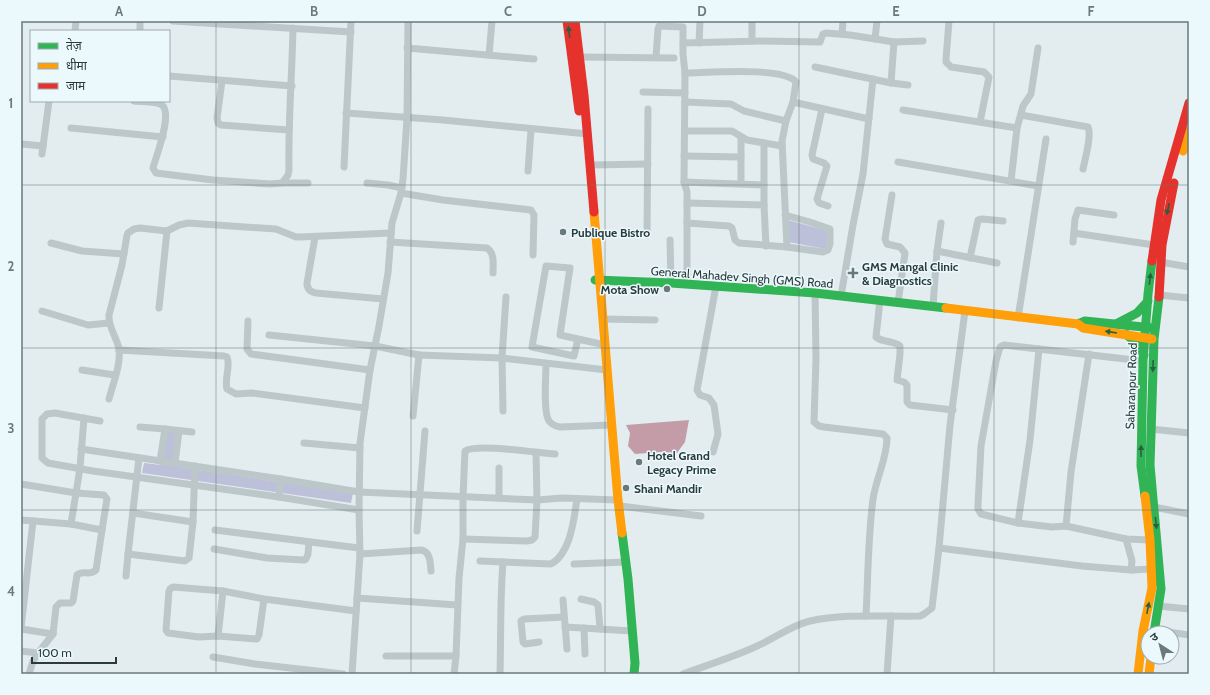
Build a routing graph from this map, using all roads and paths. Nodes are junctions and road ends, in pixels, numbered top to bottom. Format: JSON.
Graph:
{"nodes":[{"id":1,"x":174,"y":21,"type":"edge"},
{"id":2,"x":351,"y":21,"type":"edge"},
{"id":3,"x":408,"y":21,"type":"edge"},
{"id":4,"x":492,"y":21,"type":"edge"},
{"id":5,"x":567,"y":21,"type":"edge"},
{"id":6,"x":575,"y":21,"type":"edge"},
{"id":7,"x":700,"y":21,"type":"edge"},
{"id":8,"x":752,"y":21,"type":"edge"},
{"id":9,"x":843,"y":21,"type":"edge"},
{"id":10,"x":877,"y":21,"type":"edge"},
{"id":11,"x":949,"y":21,"type":"edge"},
{"id":12,"x":231,"y":23,"type":"edge"},
{"id":13,"x":293,"y":28,"type":"junction"},
{"id":14,"x":351,"y":32,"type":"junction"},
{"id":15,"x":842,"y":34,"type":"junction"},
{"id":16,"x":875,"y":39,"type":"junction"},
{"id":17,"x":752,"y":41,"type":"junction"},
{"id":18,"x":923,"y":41,"type":"dead end"},
{"id":19,"x":894,"y":42,"type":"junction"},
{"id":20,"x":683,"y":43,"type":"junction"},
{"id":21,"x":699,"y":43,"type":"junction"},
{"id":22,"x":407,"y":48,"type":"junction"},
{"id":23,"x":1038,"y":48,"type":"dead end"},
{"id":24,"x":489,"y":55,"type":"junction"},
{"id":25,"x":579,"y":57,"type":"junction"},
{"id":26,"x":656,"y":57,"type":"junction"},
{"id":27,"x":674,"y":58,"type":"dead end"},
{"id":28,"x":534,"y":59,"type":"dead end"},
{"id":29,"x":815,"y":67,"type":"dead end"},
{"id":30,"x":686,"y":73,"type":"junction"},
{"id":31,"x":170,"y":76,"type":"edge"},
{"id":32,"x":873,"y":79,"type":"junction"},
{"id":33,"x":222,"y":81,"type":"junction"},
{"id":34,"x":890,"y":83,"type":"junction"},
{"id":35,"x":908,"y":85,"type":"dead end"},
{"id":36,"x":292,"y":86,"type":"junction"},
{"id":37,"x":643,"y":92,"type":"dead end"},
{"id":38,"x":685,"y":93,"type":"junction"},
{"id":39,"x":49,"y":102,"type":"edge"},
{"id":40,"x":142,"y":102,"type":"edge"},
{"id":41,"x":685,"y":102,"type":"junction"},
{"id":42,"x":793,"y":102,"type":"junction"},
{"id":43,"x":1189,"y":103,"type":"edge"},
{"id":44,"x":648,"y":109,"type":"dead end"},
{"id":45,"x":822,"y":109,"type":"junction"},
{"id":46,"x":903,"y":110,"type":"dead end"},
{"id":47,"x":346,"y":114,"type":"junction"},
{"id":48,"x":1021,"y":115,"type":"junction"},
{"id":49,"x":407,"y":118,"type":"junction"},
{"id":50,"x":869,"y":119,"type":"junction"},
{"id":51,"x":786,"y":121,"type":"junction"},
{"id":52,"x":980,"y":122,"type":"junction"},
{"id":53,"x":71,"y":128,"type":"dead end"},
{"id":54,"x":1018,"y":128,"type":"junction"},
{"id":55,"x":289,"y":130,"type":"junction"},
{"id":56,"x":531,"y":130,"type":"junction"},
{"id":57,"x":685,"y":131,"type":"junction"},
{"id":58,"x":1189,"y":131,"type":"edge"},
{"id":59,"x":585,"y":134,"type":"junction"},
{"id":60,"x":163,"y":137,"type":"junction"},
{"id":61,"x":741,"y":138,"type":"junction"},
{"id":62,"x":1046,"y":139,"type":"dead end"},
{"id":63,"x":764,"y":143,"type":"junction"},
{"id":64,"x":21,"y":144,"type":"edge"},
{"id":65,"x":1183,"y":145,"type":"edge"},
{"id":66,"x":43,"y":146,"type":"junction"},
{"id":67,"x":782,"y":146,"type":"junction"},
{"id":68,"x":42,"y":154,"type":"dead end"},
{"id":69,"x":684,"y":156,"type":"junction"},
{"id":70,"x":741,"y":158,"type":"junction"},
{"id":71,"x":898,"y":162,"type":"dead end"},
{"id":72,"x":648,"y":164,"type":"junction"},
{"id":73,"x":590,"y":165,"type":"junction"},
{"id":74,"x":344,"y":167,"type":"dead end"},
{"id":75,"x":1083,"y":169,"type":"dead end"},
{"id":76,"x":528,"y":171,"type":"dead end"},
{"id":77,"x":1011,"y":181,"type":"junction"},
{"id":78,"x":684,"y":182,"type":"junction"},
{"id":79,"x":282,"y":183,"type":"junction"},
{"id":80,"x":308,"y":183,"type":"dead end"},
{"id":81,"x":367,"y":183,"type":"dead end"},
{"id":82,"x":741,"y":184,"type":"junction"},
{"id":83,"x":764,"y":184,"type":"junction"},
{"id":84,"x":1038,"y":186,"type":"junction"},
{"id":85,"x":401,"y":191,"type":"junction"},
{"id":86,"x":892,"y":195,"type":"dead end"},
{"id":87,"x":687,"y":203,"type":"junction"},
{"id":88,"x":764,"y":205,"type":"junction"},
{"id":89,"x":828,"y":206,"type":"dead end"},
{"id":90,"x":785,"y":215,"type":"junction"},
{"id":91,"x":1114,"y":215,"type":"dead end"},
{"id":92,"x":1003,"y":221,"type":"dead end"},
{"id":93,"x":687,"y":223,"type":"junction"},
{"id":94,"x":941,"y":223,"type":"dead end"},
{"id":95,"x":167,"y":232,"type":"junction"},
{"id":96,"x":391,"y":233,"type":"junction"},
{"id":97,"x":1074,"y":233,"type":"junction"},
{"id":98,"x":648,"y":235,"type":"dead end"},
{"id":99,"x":315,"y":237,"type":"junction"},
{"id":100,"x":670,"y":240,"type":"dead end"},
{"id":101,"x":390,"y":242,"type":"junction"},
{"id":102,"x":1073,"y":242,"type":"dead end"},
{"id":103,"x":51,"y":243,"type":"dead end"},
{"id":104,"x":1154,"y":245,"type":"junction"},
{"id":105,"x":766,"y":246,"type":"junction"},
{"id":106,"x":787,"y":247,"type":"junction"},
{"id":107,"x":937,"y":251,"type":"junction"},
{"id":108,"x":124,"y":254,"type":"junction"},
{"id":109,"x":533,"y":255,"type":"dead end"},
{"id":110,"x":970,"y":258,"type":"junction"},
{"id":111,"x":1160,"y":262,"type":"junction"},
{"id":112,"x":996,"y":263,"type":"dead end"},
{"id":113,"x":1189,"y":267,"type":"edge"},
{"id":114,"x":493,"y":273,"type":"dead end"},
{"id":115,"x":597,"y":280,"type":"junction"},
{"id":116,"x":671,"y":283,"type":"junction"},
{"id":117,"x":687,"y":284,"type":"junction"},
{"id":118,"x":716,"y":286,"type":"junction"},
{"id":119,"x":815,"y":293,"type":"junction"},
{"id":120,"x":1159,"y":295,"type":"junction"},
{"id":121,"x":841,"y":296,"type":"junction"},
{"id":122,"x":506,"y":298,"type":"dead end"},
{"id":123,"x":1189,"y":298,"type":"edge"},
{"id":124,"x":383,"y":300,"type":"junction"},
{"id":125,"x":880,"y":300,"type":"junction"},
{"id":126,"x":1148,"y":301,"type":"junction"},
{"id":127,"x":898,"y":303,"type":"junction"},
{"id":128,"x":932,"y":306,"type":"junction"},
{"id":129,"x":159,"y":308,"type":"dead end"},
{"id":130,"x":42,"y":311,"type":"dead end"},
{"id":131,"x":965,"y":311,"type":"junction"},
{"id":132,"x":1018,"y":318,"type":"junction"},
{"id":133,"x":603,"y":319,"type":"junction"},
{"id":134,"x":655,"y":320,"type":"dead end"},
{"id":135,"x":248,"y":321,"type":"dead end"},
{"id":136,"x":109,"y":323,"type":"junction"},
{"id":137,"x":1078,"y":324,"type":"junction"},
{"id":138,"x":1116,"y":324,"type":"junction"},
{"id":139,"x":1150,"y":327,"type":"junction"},
{"id":140,"x":1126,"y":334,"type":"junction"},
{"id":141,"x":269,"y":335,"type":"dead end"},
{"id":142,"x":1150,"y":338,"type":"junction"},
{"id":143,"x":578,"y":339,"type":"junction"},
{"id":144,"x":605,"y":345,"type":"junction"},
{"id":145,"x":375,"y":346,"type":"junction"},
{"id":146,"x":1039,"y":349,"type":"junction"},
{"id":147,"x":119,"y":350,"type":"junction"},
{"id":148,"x":1089,"y":354,"type":"junction"},
{"id":149,"x":419,"y":355,"type":"junction"},
{"id":150,"x":502,"y":358,"type":"junction"},
{"id":151,"x":1144,"y":358,"type":"junction"},
{"id":152,"x":546,"y":364,"type":"junction"},
{"id":153,"x":82,"y":370,"type":"dead end"},
{"id":154,"x":370,"y":370,"type":"junction"},
{"id":155,"x":607,"y":370,"type":"junction"},
{"id":156,"x":115,"y":375,"type":"junction"},
{"id":157,"x":109,"y":399,"type":"dead end"},
{"id":158,"x":365,"y":408,"type":"junction"},
{"id":159,"x":952,"y":410,"type":"junction"},
{"id":160,"x":502,"y":411,"type":"dead end"},
{"id":161,"x":413,"y":416,"type":"dead end"},
{"id":162,"x":84,"y":418,"type":"junction"},
{"id":163,"x":100,"y":421,"type":"dead end"},
{"id":164,"x":612,"y":425,"type":"junction"},
{"id":165,"x":140,"y":427,"type":"dead end"},
{"id":166,"x":164,"y":429,"type":"junction"},
{"id":167,"x":1151,"y":429,"type":"junction"},
{"id":168,"x":179,"y":431,"type":"junction"},
{"id":169,"x":425,"y":431,"type":"dead end"},
{"id":170,"x":192,"y":432,"type":"dead end"},
{"id":171,"x":1189,"y":433,"type":"edge"},
{"id":172,"x":304,"y":443,"type":"dead end"},
{"id":173,"x":360,"y":448,"type":"junction"},
{"id":174,"x":81,"y":449,"type":"junction"},
{"id":175,"x":713,"y":452,"type":"dead end"},
{"id":176,"x":536,"y":453,"type":"junction"},
{"id":177,"x":555,"y":454,"type":"dead end"},
{"id":178,"x":139,"y":458,"type":"junction"},
{"id":179,"x":160,"y":461,"type":"junction"},
{"id":180,"x":176,"y":463,"type":"junction"},
{"id":181,"x":1145,"y":465,"type":"junction"},
{"id":182,"x":195,"y":466,"type":"junction"},
{"id":183,"x":80,"y":468,"type":"junction"},
{"id":184,"x":499,"y":468,"type":"dead end"},
{"id":185,"x":137,"y":477,"type":"junction"},
{"id":186,"x":281,"y":479,"type":"junction"},
{"id":187,"x":21,"y":484,"type":"edge"},
{"id":188,"x":195,"y":485,"type":"junction"},
{"id":189,"x":359,"y":492,"type":"junction"},
{"id":190,"x":76,"y":493,"type":"junction"},
{"id":191,"x":419,"y":495,"type":"junction"},
{"id":192,"x":279,"y":497,"type":"junction"},
{"id":193,"x":463,"y":497,"type":"junction"},
{"id":194,"x":499,"y":498,"type":"junction"},
{"id":195,"x":577,"y":499,"type":"junction"},
{"id":196,"x":537,"y":500,"type":"junction"},
{"id":197,"x":619,"y":503,"type":"junction"},
{"id":198,"x":1154,"y":507,"type":"junction"},
{"id":199,"x":359,"y":510,"type":"junction"},
{"id":200,"x":133,"y":513,"type":"junction"},
{"id":201,"x":1189,"y":514,"type":"edge"},
{"id":202,"x":701,"y":516,"type":"dead end"},
{"id":203,"x":21,"y":520,"type":"edge"},
{"id":204,"x":33,"y":521,"type":"junction"},
{"id":205,"x":193,"y":522,"type":"junction"},
{"id":206,"x":1018,"y":523,"type":"junction"},
{"id":207,"x":71,"y":524,"type":"junction"},
{"id":208,"x":1066,"y":526,"type":"junction"},
{"id":209,"x":102,"y":530,"type":"junction"},
{"id":210,"x":215,"y":530,"type":"dead end"},
{"id":211,"x":417,"y":531,"type":"dead end"},
{"id":212,"x":463,"y":539,"type":"junction"},
{"id":213,"x":1126,"y":539,"type":"junction"},
{"id":214,"x":1150,"y":540,"type":"junction"},
{"id":215,"x":309,"y":542,"type":"junction"},
{"id":216,"x":939,"y":548,"type":"junction"},
{"id":217,"x":214,"y":549,"type":"dead end"},
{"id":218,"x":360,"y":551,"type":"junction"},
{"id":219,"x":128,"y":554,"type":"junction"},
{"id":220,"x":480,"y":561,"type":"dead end"},
{"id":221,"x":503,"y":562,"type":"junction"},
{"id":222,"x":626,"y":562,"type":"junction"},
{"id":223,"x":574,"y":564,"type":"dead end"},
{"id":224,"x":1152,"y":569,"type":"junction"},
{"id":225,"x":1131,"y":570,"type":"junction"},
{"id":226,"x":431,"y":571,"type":"dead end"},
{"id":227,"x":126,"y":576,"type":"dead end"},
{"id":228,"x":223,"y":591,"type":"junction"},
{"id":229,"x":264,"y":598,"type":"junction"},
{"id":230,"x":357,"y":598,"type":"junction"},
{"id":231,"x":581,"y":599,"type":"dead end"},
{"id":232,"x":562,"y":600,"type":"dead end"},
{"id":233,"x":457,"y":605,"type":"junction"},
{"id":234,"x":1158,"y":606,"type":"junction"},
{"id":235,"x":1189,"y":609,"type":"edge"},
{"id":236,"x":356,"y":611,"type":"junction"},
{"id":237,"x":866,"y":616,"type":"junction"},
{"id":238,"x":891,"y":616,"type":"junction"},
{"id":239,"x":564,"y":617,"type":"junction"},
{"id":240,"x":1155,"y":625,"type":"edge"},
{"id":241,"x":565,"y":627,"type":"junction"},
{"id":242,"x":584,"y":628,"type":"junction"},
{"id":243,"x":21,"y":629,"type":"edge"},
{"id":244,"x":600,"y":629,"type":"junction"},
{"id":245,"x":632,"y":631,"type":"junction"},
{"id":246,"x":53,"y":634,"type":"junction"},
{"id":247,"x":218,"y":636,"type":"junction"},
{"id":248,"x":539,"y":642,"type":"dead end"},
{"id":249,"x":566,"y":649,"type":"dead end"},
{"id":250,"x":21,"y":651,"type":"edge"},
{"id":251,"x":38,"y":652,"type":"junction"},
{"id":252,"x":585,"y":654,"type":"dead end"},
{"id":253,"x":386,"y":656,"type":"dead end"},
{"id":254,"x":456,"y":656,"type":"junction"},
{"id":255,"x":213,"y":657,"type":"dead end"},
{"id":256,"x":635,"y":663,"type":"junction"},
{"id":257,"x":29,"y":674,"type":"edge"},
{"id":258,"x":343,"y":674,"type":"edge"},
{"id":259,"x":352,"y":674,"type":"edge"},
{"id":260,"x":454,"y":674,"type":"edge"},
{"id":261,"x":500,"y":674,"type":"edge"},
{"id":262,"x":634,"y":674,"type":"edge"},
{"id":263,"x":639,"y":674,"type":"edge"},
{"id":264,"x":683,"y":674,"type":"edge"},
{"id":265,"x":887,"y":674,"type":"edge"},
{"id":266,"x":1138,"y":674,"type":"edge"}],
"edges":[{"from":1,"to":12,"type":"street"},
{"from":2,"to":14,"type":"street"},
{"from":3,"to":22,"type":"street"},
{"from":4,"to":24,"type":"street"},
{"from":59,"to":5,"type":"street","one_way":true},
{"from":6,"to":25,"type":"street"},
{"from":7,"to":21,"type":"street"},
{"from":8,"to":17,"type":"street"},
{"from":9,"to":15,"type":"street"},
{"from":10,"to":16,"type":"street"},
{"from":11,"to":52,"type":"street"},
{"from":12,"to":13,"type":"street"},
{"from":13,"to":14,"type":"street"},
{"from":13,"to":36,"type":"street"},
{"from":14,"to":47,"type":"street"},
{"from":15,"to":16,"type":"street"},
{"from":15,"to":17,"type":"street"},
{"from":16,"to":19,"type":"street"},
{"from":17,"to":21,"type":"street"},
{"from":18,"to":19,"type":"street"},
{"from":19,"to":34,"type":"street"},
{"from":20,"to":21,"type":"street"},
{"from":20,"to":26,"type":"street"},
{"from":20,"to":30,"type":"street"},
{"from":22,"to":24,"type":"street"},
{"from":22,"to":49,"type":"street"},
{"from":23,"to":48,"type":"street"},
{"from":24,"to":28,"type":"street"},
{"from":25,"to":26,"type":"street"},
{"from":25,"to":59,"type":"street"},
{"from":26,"to":27,"type":"street"},
{"from":29,"to":32,"type":"street"},
{"from":30,"to":38,"type":"street"},
{"from":30,"to":42,"type":"street"},
{"from":31,"to":33,"type":"street"},
{"from":32,"to":34,"type":"street"},
{"from":32,"to":50,"type":"street"},
{"from":33,"to":36,"type":"street"},
{"from":33,"to":55,"type":"street"},
{"from":34,"to":35,"type":"street"},
{"from":36,"to":55,"type":"street"},
{"from":37,"to":38,"type":"street"},
{"from":38,"to":41,"type":"street"},
{"from":39,"to":66,"type":"street"},
{"from":40,"to":60,"type":"street"},
{"from":41,"to":51,"type":"street"},
{"from":41,"to":57,"type":"street"},
{"from":42,"to":45,"type":"street"},
{"from":42,"to":51,"type":"street"},
{"from":43,"to":65,"type":"street","name":"Saharanpur Road"},
{"from":44,"to":72,"type":"street"},
{"from":45,"to":50,"type":"street"},
{"from":45,"to":89,"type":"street"},
{"from":46,"to":52,"type":"street"},
{"from":47,"to":49,"type":"street"},
{"from":47,"to":74,"type":"street"},
{"from":48,"to":54,"type":"street"},
{"from":48,"to":75,"type":"street"},
{"from":49,"to":56,"type":"street"},
{"from":49,"to":85,"type":"street"},
{"from":50,"to":121,"type":"street"},
{"from":51,"to":67,"type":"street"},
{"from":52,"to":54,"type":"street"},
{"from":53,"to":60,"type":"street"},
{"from":54,"to":77,"type":"street"},
{"from":55,"to":79,"type":"street"},
{"from":56,"to":59,"type":"street"},
{"from":56,"to":76,"type":"street"},
{"from":57,"to":61,"type":"street"},
{"from":57,"to":69,"type":"street"},
{"from":58,"to":65,"type":"street","name":"Saharanpur Road"},
{"from":59,"to":73,"type":"street"},
{"from":59,"to":115,"type":"street"},
{"from":60,"to":79,"type":"street"},
{"from":61,"to":63,"type":"street"},
{"from":61,"to":70,"type":"street"},
{"from":62,"to":84,"type":"street"},
{"from":63,"to":67,"type":"street"},
{"from":63,"to":83,"type":"street"},
{"from":64,"to":66,"type":"street"},
{"from":65,"to":104,"type":"street","name":"Saharanpur Road"},
{"from":65,"to":111,"type":"street","name":"Saharanpur Road","one_way":true},
{"from":66,"to":68,"type":"street"},
{"from":67,"to":90,"type":"street"},
{"from":69,"to":70,"type":"street"},
{"from":69,"to":78,"type":"street"},
{"from":70,"to":82,"type":"street"},
{"from":71,"to":77,"type":"street"},
{"from":72,"to":73,"type":"street"},
{"from":72,"to":98,"type":"street"},
{"from":73,"to":115,"type":"street"},
{"from":77,"to":84,"type":"street"},
{"from":78,"to":82,"type":"street"},
{"from":78,"to":87,"type":"street"},
{"from":79,"to":80,"type":"street"},
{"from":81,"to":85,"type":"street"},
{"from":82,"to":83,"type":"street"},
{"from":83,"to":88,"type":"street"},
{"from":84,"to":132,"type":"street"},
{"from":85,"to":96,"type":"street"},
{"from":85,"to":109,"type":"street"},
{"from":86,"to":127,"type":"street"},
{"from":87,"to":88,"type":"street"},
{"from":87,"to":93,"type":"street"},
{"from":88,"to":105,"type":"street"},
{"from":90,"to":106,"type":"street"},
{"from":90,"to":106,"type":"street"},
{"from":91,"to":97,"type":"street"},
{"from":92,"to":110,"type":"street"},
{"from":93,"to":105,"type":"street"},
{"from":93,"to":117,"type":"street"},
{"from":94,"to":107,"type":"street"},
{"from":95,"to":99,"type":"street"},
{"from":95,"to":108,"type":"street"},
{"from":95,"to":129,"type":"street"},
{"from":96,"to":99,"type":"street"},
{"from":96,"to":101,"type":"street"},
{"from":97,"to":102,"type":"street"},
{"from":97,"to":104,"type":"street"},
{"from":99,"to":124,"type":"street"},
{"from":100,"to":116,"type":"street"},
{"from":101,"to":114,"type":"street"},
{"from":101,"to":124,"type":"street"},
{"from":103,"to":108,"type":"street"},
{"from":126,"to":104,"type":"street","name":"Saharanpur Road","one_way":true},
{"from":105,"to":106,"type":"street"},
{"from":107,"to":110,"type":"street"},
{"from":107,"to":128,"type":"street"},
{"from":108,"to":136,"type":"street"},
{"from":110,"to":112,"type":"street"},
{"from":111,"to":113,"type":"street"},
{"from":111,"to":120,"type":"street","name":"Saharanpur Road"},
{"from":115,"to":116,"type":"street","name":"General Mahadev Singh (GMS) Road"},
{"from":115,"to":133,"type":"street"},
{"from":116,"to":117,"type":"street","name":"General Mahadev Singh (GMS) Road"},
{"from":117,"to":118,"type":"street","name":"General Mahadev Singh (GMS) Road"},
{"from":118,"to":119,"type":"street","name":"General Mahadev Singh (GMS) Road"},
{"from":118,"to":175,"type":"street"},
{"from":119,"to":121,"type":"street","name":"General Mahadev Singh (GMS) Road"},
{"from":119,"to":237,"type":"street"},
{"from":120,"to":123,"type":"street"},
{"from":120,"to":139,"type":"street","name":"Saharanpur Road"},
{"from":121,"to":125,"type":"street","name":"General Mahadev Singh (GMS) Road"},
{"from":122,"to":150,"type":"street"},
{"from":124,"to":145,"type":"street"},
{"from":125,"to":127,"type":"street","name":"General Mahadev Singh (GMS) Road"},
{"from":125,"to":159,"type":"street"},
{"from":126,"to":138,"type":"street"},
{"from":126,"to":139,"type":"street","name":"Saharanpur Road"},
{"from":127,"to":128,"type":"street","name":"General Mahadev Singh (GMS) Road"},
{"from":128,"to":131,"type":"street","name":"General Mahadev Singh (GMS) Road"},
{"from":130,"to":136,"type":"street"},
{"from":131,"to":132,"type":"street","name":"General Mahadev Singh (GMS) Road"},
{"from":131,"to":159,"type":"street"},
{"from":132,"to":137,"type":"street","name":"General Mahadev Singh (GMS) Road"},
{"from":133,"to":134,"type":"street"},
{"from":133,"to":144,"type":"street"},
{"from":135,"to":154,"type":"street"},
{"from":136,"to":147,"type":"street"},
{"from":137,"to":138,"type":"street","name":"General Mahadev Singh (GMS) Road"},
{"from":140,"to":137,"type":"street","name":"General Mahadev Singh (GMS) Road","one_way":true},
{"from":138,"to":139,"type":"street","name":"General Mahadev Singh (GMS) Road"},
{"from":139,"to":142,"type":"street","name":"Saharanpur Road"},
{"from":140,"to":142,"type":"street","name":"General Mahadev Singh (GMS) Road"},
{"from":140,"to":151,"type":"street"},
{"from":141,"to":145,"type":"street"},
{"from":142,"to":151,"type":"street","name":"Saharanpur Road"},
{"from":142,"to":167,"type":"street","name":"Saharanpur Road","one_way":true},
{"from":143,"to":143,"type":"street"},
{"from":143,"to":144,"type":"street"},
{"from":144,"to":155,"type":"street"},
{"from":145,"to":149,"type":"street"},
{"from":145,"to":154,"type":"street"},
{"from":146,"to":148,"type":"street"},
{"from":146,"to":206,"type":"street"},
{"from":146,"to":206,"type":"street"},
{"from":147,"to":156,"type":"street"},
{"from":147,"to":158,"type":"street"},
{"from":148,"to":151,"type":"street"},
{"from":148,"to":208,"type":"street"},
{"from":149,"to":150,"type":"street"},
{"from":149,"to":161,"type":"street"},
{"from":150,"to":152,"type":"street"},
{"from":150,"to":160,"type":"street"},
{"from":181,"to":151,"type":"street","name":"Saharanpur Road","one_way":true},
{"from":152,"to":155,"type":"street"},
{"from":152,"to":164,"type":"street"},
{"from":153,"to":156,"type":"street"},
{"from":154,"to":158,"type":"street"},
{"from":155,"to":164,"type":"street"},
{"from":156,"to":157,"type":"street"},
{"from":158,"to":173,"type":"street"},
{"from":159,"to":216,"type":"street"},
{"from":162,"to":163,"type":"street"},
{"from":162,"to":174,"type":"street"},
{"from":162,"to":183,"type":"street"},
{"from":164,"to":197,"type":"street"},
{"from":165,"to":166,"type":"street"},
{"from":166,"to":168,"type":"street"},
{"from":166,"to":179,"type":"street"},
{"from":167,"to":171,"type":"street"},
{"from":167,"to":181,"type":"street","name":"Saharanpur Road"},
{"from":168,"to":170,"type":"street"},
{"from":168,"to":180,"type":"street"},
{"from":169,"to":191,"type":"street"},
{"from":172,"to":173,"type":"street"},
{"from":173,"to":189,"type":"street"},
{"from":174,"to":178,"type":"street"},
{"from":174,"to":183,"type":"street"},
{"from":176,"to":177,"type":"street"},
{"from":176,"to":193,"type":"street"},
{"from":176,"to":196,"type":"street"},
{"from":178,"to":179,"type":"street"},
{"from":178,"to":185,"type":"street"},
{"from":179,"to":180,"type":"street"},
{"from":180,"to":182,"type":"street"},
{"from":181,"to":198,"type":"street","name":"Saharanpur Road"},
{"from":181,"to":214,"type":"street","name":"Saharanpur Road"},
{"from":182,"to":186,"type":"street"},
{"from":182,"to":188,"type":"street"},
{"from":183,"to":185,"type":"street"},
{"from":183,"to":190,"type":"street"},
{"from":184,"to":194,"type":"street"},
{"from":185,"to":188,"type":"street"},
{"from":185,"to":200,"type":"street"},
{"from":186,"to":189,"type":"street"},
{"from":186,"to":192,"type":"street"},
{"from":187,"to":190,"type":"street"},
{"from":188,"to":192,"type":"street"},
{"from":188,"to":205,"type":"street"},
{"from":189,"to":191,"type":"street"},
{"from":189,"to":199,"type":"street"},
{"from":190,"to":207,"type":"street"},
{"from":190,"to":209,"type":"street"},
{"from":191,"to":193,"type":"street"},
{"from":191,"to":211,"type":"street"},
{"from":192,"to":199,"type":"street"},
{"from":193,"to":194,"type":"street"},
{"from":193,"to":212,"type":"street"},
{"from":194,"to":196,"type":"street"},
{"from":195,"to":196,"type":"street"},
{"from":195,"to":197,"type":"street"},
{"from":195,"to":221,"type":"street"},
{"from":196,"to":212,"type":"street"},
{"from":197,"to":202,"type":"street"},
{"from":197,"to":222,"type":"street"},
{"from":198,"to":201,"type":"street"},
{"from":198,"to":234,"type":"street","name":"Saharanpur Road","one_way":true},
{"from":199,"to":218,"type":"street"},
{"from":200,"to":205,"type":"street"},
{"from":200,"to":219,"type":"street"},
{"from":203,"to":204,"type":"street"},
{"from":204,"to":207,"type":"street"},
{"from":204,"to":243,"type":"street"},
{"from":205,"to":219,"type":"street"},
{"from":206,"to":208,"type":"street"},
{"from":207,"to":209,"type":"street"},
{"from":208,"to":213,"type":"street"},
{"from":209,"to":246,"type":"street"},
{"from":210,"to":215,"type":"street"},
{"from":212,"to":233,"type":"street"},
{"from":213,"to":214,"type":"street"},
{"from":213,"to":225,"type":"street"},
{"from":214,"to":224,"type":"street","name":"Saharanpur Road"},
{"from":215,"to":217,"type":"street"},
{"from":215,"to":218,"type":"street"},
{"from":216,"to":225,"type":"street"},
{"from":216,"to":238,"type":"street"},
{"from":218,"to":226,"type":"street"},
{"from":218,"to":230,"type":"street"},
{"from":219,"to":227,"type":"street"},
{"from":220,"to":221,"type":"street"},
{"from":221,"to":261,"type":"street"},
{"from":222,"to":223,"type":"street"},
{"from":222,"to":245,"type":"street"},
{"from":224,"to":225,"type":"street"},
{"from":266,"to":224,"type":"street","name":"Saharanpur Road","one_way":true},
{"from":228,"to":229,"type":"street"},
{"from":228,"to":247,"type":"street"},
{"from":228,"to":247,"type":"street"},
{"from":229,"to":236,"type":"street"},
{"from":229,"to":247,"type":"street"},
{"from":230,"to":233,"type":"street"},
{"from":230,"to":236,"type":"street"},
{"from":231,"to":244,"type":"street"},
{"from":232,"to":239,"type":"street"},
{"from":233,"to":254,"type":"street"},
{"from":234,"to":235,"type":"street"},
{"from":234,"to":240,"type":"street","name":"Saharanpur Road"},
{"from":236,"to":259,"type":"street"},
{"from":237,"to":238,"type":"street"},
{"from":237,"to":264,"type":"street"},
{"from":238,"to":265,"type":"street"},
{"from":239,"to":241,"type":"street"},
{"from":239,"to":248,"type":"street"},
{"from":241,"to":242,"type":"street"},
{"from":241,"to":249,"type":"street"},
{"from":242,"to":244,"type":"street"},
{"from":242,"to":252,"type":"street"},
{"from":243,"to":246,"type":"street"},
{"from":244,"to":245,"type":"street"},
{"from":245,"to":256,"type":"street"},
{"from":246,"to":251,"type":"street"},
{"from":250,"to":251,"type":"street"},
{"from":251,"to":257,"type":"street"},
{"from":253,"to":254,"type":"street"},
{"from":254,"to":260,"type":"street"},
{"from":255,"to":258,"type":"street"},
{"from":256,"to":262,"type":"street"},
{"from":256,"to":263,"type":"street"}]}
